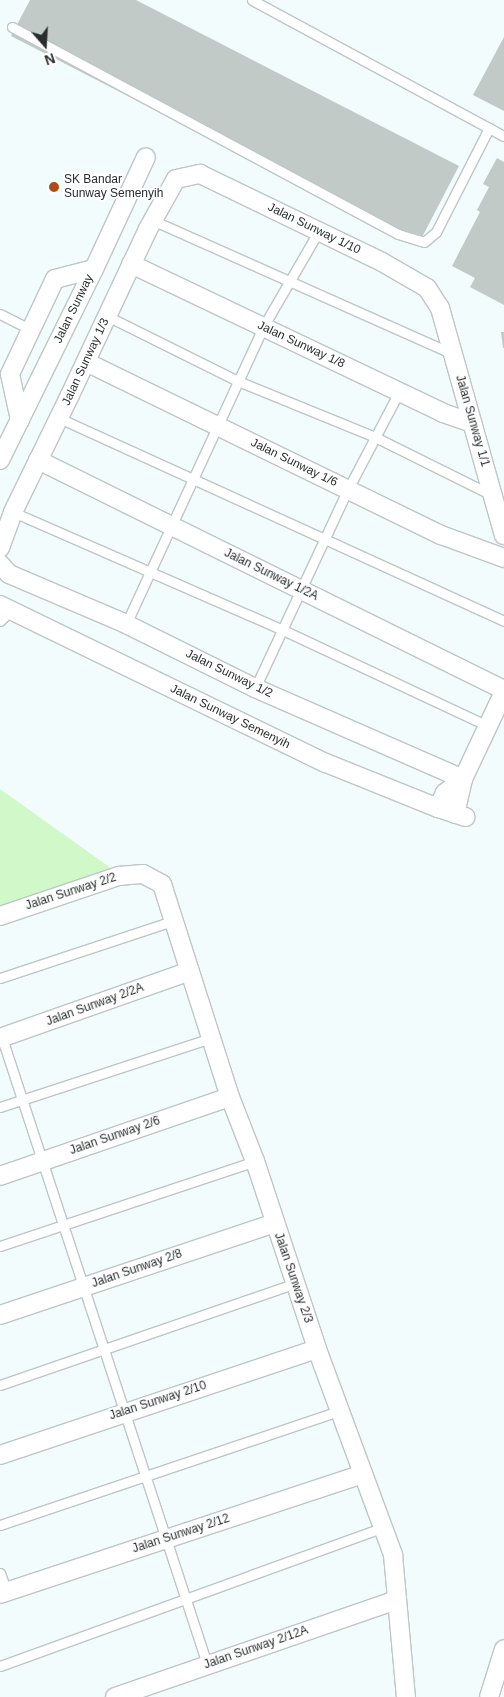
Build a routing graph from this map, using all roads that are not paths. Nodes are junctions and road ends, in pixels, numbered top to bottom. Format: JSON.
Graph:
{"nodes":[{"id":1,"x":252,"y":0,"type":"edge"},
{"id":2,"x":12,"y":27,"type":"dead end"},
{"id":3,"x":488,"y":128,"type":"junction"},
{"id":4,"x":504,"y":136,"type":"edge"},
{"id":5,"x":146,"y":157,"type":"dead end"},
{"id":6,"x":176,"y":179,"type":"joint"},
{"id":7,"x":152,"y":220,"type":"junction"},
{"id":8,"x":318,"y":232,"type":"junction"},
{"id":9,"x":131,"y":264,"type":"junction"},
{"id":10,"x":94,"y":269,"type":"junction"},
{"id":11,"x":290,"y":282,"type":"junction"},
{"id":12,"x":440,"y":308,"type":"joint"},
{"id":13,"x":0,"y":314,"type":"edge"},
{"id":14,"x":107,"y":316,"type":"junction"},
{"id":15,"x":263,"y":327,"type":"junction"},
{"id":16,"x":32,"y":330,"type":"junction"},
{"id":17,"x":453,"y":354,"type":"junction"},
{"id":18,"x":86,"y":362,"type":"junction"},
{"id":19,"x":238,"y":381,"type":"junction"},
{"id":20,"x":399,"y":392,"type":"junction"},
{"id":21,"x":60,"y":418,"type":"junction"},
{"id":22,"x":20,"y":420,"type":"junction"},
{"id":23,"x":472,"y":423,"type":"junction"},
{"id":24,"x":217,"y":426,"type":"junction"},
{"id":25,"x":375,"y":437,"type":"junction"},
{"id":26,"x":0,"y":460,"type":"edge"},
{"id":27,"x":38,"y":460,"type":"junction"},
{"id":28,"x":193,"y":479,"type":"junction"},
{"id":29,"x":348,"y":489,"type":"junction"},
{"id":30,"x":494,"y":496,"type":"junction"},
{"id":31,"x":12,"y":512,"type":"junction"},
{"id":32,"x":171,"y":526,"type":"junction"},
{"id":33,"x":504,"y":534,"type":"edge"},
{"id":34,"x":325,"y":539,"type":"junction"},
{"id":35,"x":0,"y":548,"type":"edge"},
{"id":36,"x":504,"y":558,"type":"edge"},
{"id":37,"x":0,"y":564,"type":"edge"},
{"id":38,"x":150,"y":572,"type":"junction"},
{"id":39,"x":301,"y":590,"type":"junction"},
{"id":40,"x":4,"y":612,"type":"edge"},
{"id":41,"x":504,"y":621,"type":"edge"},
{"id":42,"x":126,"y":624,"type":"junction"},
{"id":43,"x":283,"y":630,"type":"junction"},
{"id":44,"x":256,"y":688,"type":"junction"},
{"id":45,"x":504,"y":691,"type":"edge"},
{"id":46,"x":488,"y":726,"type":"junction"},
{"id":47,"x":463,"y":779,"type":"junction"},
{"id":48,"x":438,"y":808,"type":"junction"},
{"id":49,"x":143,"y":874,"type":"joint"},
{"id":50,"x":0,"y":916,"type":"edge"},
{"id":51,"x":175,"y":920,"type":"junction"},
{"id":52,"x":190,"y":971,"type":"junction"},
{"id":53,"x":0,"y":978,"type":"edge"},
{"id":54,"x":1,"y":1036,"type":"edge"},
{"id":55,"x":211,"y":1038,"type":"junction"},
{"id":56,"x":230,"y":1097,"type":"junction"},
{"id":57,"x":22,"y":1100,"type":"junction"},
{"id":58,"x":0,"y":1108,"type":"edge"},
{"id":59,"x":42,"y":1161,"type":"junction"},
{"id":60,"x":255,"y":1161,"type":"junction"},
{"id":61,"x":0,"y":1176,"type":"edge"},
{"id":62,"x":275,"y":1223,"type":"junction"},
{"id":63,"x":63,"y":1226,"type":"junction"},
{"id":64,"x":0,"y":1246,"type":"edge"},
{"id":65,"x":296,"y":1283,"type":"junction"},
{"id":66,"x":83,"y":1288,"type":"junction"},
{"id":67,"x":0,"y":1315,"type":"edge"},
{"id":68,"x":317,"y":1349,"type":"junction"},
{"id":69,"x":103,"y":1350,"type":"junction"},
{"id":70,"x":0,"y":1385,"type":"edge"},
{"id":71,"x":339,"y":1411,"type":"junction"},
{"id":72,"x":124,"y":1412,"type":"junction"},
{"id":73,"x":0,"y":1455,"type":"edge"},
{"id":74,"x":363,"y":1474,"type":"junction"},
{"id":75,"x":145,"y":1477,"type":"junction"},
{"id":76,"x":0,"y":1526,"type":"edge"},
{"id":77,"x":384,"y":1527,"type":"junction"},
{"id":78,"x":165,"y":1539,"type":"junction"},
{"id":79,"x":0,"y":1573,"type":"edge"},
{"id":80,"x":3,"y":1593,"type":"edge"},
{"id":81,"x":184,"y":1599,"type":"junction"},
{"id":82,"x":397,"y":1600,"type":"junction"},
{"id":83,"x":504,"y":1648,"type":"edge"},
{"id":84,"x":207,"y":1664,"type":"junction"},
{"id":85,"x":0,"y":1666,"type":"edge"},
{"id":86,"x":115,"y":1697,"type":"edge"},
{"id":87,"x":406,"y":1697,"type":"edge"},
{"id":88,"x":489,"y":1697,"type":"edge"}],
"edges":[{"from":1,"to":3,"type":"lane"},
{"from":2,"to":3,"type":"lane"},
{"from":3,"to":4,"type":"lane"},
{"from":5,"to":10,"type":"street","name":"Jalan Sunway"},
{"from":6,"to":7,"type":"street","name":"Jalan Sunway 1/3"},
{"from":6,"to":8,"type":"street","name":"Jalan Sunway 1/10"},
{"from":7,"to":9,"type":"street","name":"Jalan Sunway 1/3"},
{"from":7,"to":11,"type":"lane"},
{"from":8,"to":11,"type":"lane"},
{"from":8,"to":12,"type":"street","name":"Jalan Sunway 1/10"},
{"from":9,"to":14,"type":"street","name":"Jalan Sunway 1/3"},
{"from":9,"to":15,"type":"street","name":"Jalan Sunway 1/8"},
{"from":10,"to":16,"type":"street"},
{"from":10,"to":22,"type":"street","name":"Jalan Sunway"},
{"from":11,"to":15,"type":"lane"},
{"from":11,"to":17,"type":"lane"},
{"from":12,"to":17,"type":"street","name":"Jalan Sunway 1/1"},
{"from":13,"to":16,"type":"lane"},
{"from":14,"to":18,"type":"street","name":"Jalan Sunway 1/3"},
{"from":14,"to":19,"type":"lane"},
{"from":15,"to":19,"type":"lane"},
{"from":15,"to":20,"type":"street","name":"Jalan Sunway 1/8"},
{"from":16,"to":22,"type":"street"},
{"from":17,"to":23,"type":"street","name":"Jalan Sunway 1/1"},
{"from":18,"to":21,"type":"street","name":"Jalan Sunway 1/3"},
{"from":18,"to":24,"type":"street","name":"Jalan Sunway 1/6"},
{"from":19,"to":24,"type":"lane"},
{"from":19,"to":25,"type":"lane"},
{"from":20,"to":23,"type":"street","name":"Jalan Sunway 1/8"},
{"from":20,"to":25,"type":"lane"},
{"from":21,"to":27,"type":"street","name":"Jalan Sunway 1/3"},
{"from":21,"to":28,"type":"lane"},
{"from":22,"to":26,"type":"street","name":"Jalan Sunway"},
{"from":23,"to":30,"type":"street","name":"Jalan Sunway 1/1"},
{"from":24,"to":28,"type":"lane"},
{"from":24,"to":29,"type":"street","name":"Jalan Sunway 1/6"},
{"from":25,"to":29,"type":"lane"},
{"from":25,"to":30,"type":"lane"},
{"from":27,"to":31,"type":"street","name":"Jalan Sunway 1/3"},
{"from":27,"to":32,"type":"street","name":"Jalan Sunway 1/2A"},
{"from":28,"to":32,"type":"lane"},
{"from":28,"to":34,"type":"lane"},
{"from":29,"to":34,"type":"lane"},
{"from":29,"to":36,"type":"street","name":"Jalan Sunway 1/6"},
{"from":30,"to":33,"type":"street","name":"Jalan Sunway 1/1"},
{"from":31,"to":35,"type":"street","name":"Jalan Sunway 1/3"},
{"from":31,"to":38,"type":"lane"},
{"from":32,"to":38,"type":"lane"},
{"from":32,"to":39,"type":"street","name":"Jalan Sunway 1/2A"},
{"from":34,"to":39,"type":"lane"},
{"from":34,"to":41,"type":"lane"},
{"from":37,"to":42,"type":"street","name":"Jalan Sunway 1/2"},
{"from":38,"to":42,"type":"lane"},
{"from":38,"to":43,"type":"lane"},
{"from":39,"to":43,"type":"lane"},
{"from":39,"to":45,"type":"street","name":"Jalan Sunway 1/2A"},
{"from":40,"to":48,"type":"street","name":"Jalan Sunway Semenyih"},
{"from":42,"to":44,"type":"street","name":"Jalan Sunway 1/2"},
{"from":43,"to":44,"type":"lane"},
{"from":43,"to":46,"type":"lane"},
{"from":44,"to":47,"type":"street","name":"Jalan Sunway 1/2"},
{"from":45,"to":46,"type":"street"},
{"from":46,"to":47,"type":"street"},
{"from":47,"to":48,"type":"street"},
{"from":47,"to":48,"type":"street","name":"Jalan Sunway Semenyih"},
{"from":49,"to":50,"type":"street","name":"Jalan Sunway 2/2"},
{"from":49,"to":51,"type":"street","name":"Jalan Sunway 2/3"},
{"from":51,"to":52,"type":"street","name":"Jalan Sunway 2/3"},
{"from":51,"to":53,"type":"lane"},
{"from":52,"to":54,"type":"street","name":"Jalan Sunway 2/2A"},
{"from":52,"to":55,"type":"street","name":"Jalan Sunway 2/3"},
{"from":54,"to":57,"type":"lane"},
{"from":55,"to":56,"type":"street","name":"Jalan Sunway 2/3"},
{"from":55,"to":57,"type":"lane"},
{"from":56,"to":59,"type":"street","name":"Jalan Sunway 2/6"},
{"from":56,"to":60,"type":"street","name":"Jalan Sunway 2/3"},
{"from":57,"to":58,"type":"lane"},
{"from":57,"to":59,"type":"lane"},
{"from":59,"to":61,"type":"street","name":"Jalan Sunway 2/6"},
{"from":59,"to":63,"type":"lane"},
{"from":60,"to":62,"type":"street","name":"Jalan Sunway 2/3"},
{"from":60,"to":63,"type":"lane"},
{"from":62,"to":65,"type":"street","name":"Jalan Sunway 2/3"},
{"from":62,"to":66,"type":"street","name":"Jalan Sunway 2/8"},
{"from":63,"to":64,"type":"lane"},
{"from":63,"to":66,"type":"lane"},
{"from":65,"to":68,"type":"street","name":"Jalan Sunway 2/3"},
{"from":65,"to":69,"type":"lane"},
{"from":66,"to":67,"type":"street","name":"Jalan Sunway 2/8"},
{"from":66,"to":69,"type":"lane"},
{"from":68,"to":71,"type":"street","name":"Jalan Sunway 2/3"},
{"from":68,"to":72,"type":"street","name":"Jalan Sunway 2/10"},
{"from":69,"to":70,"type":"lane"},
{"from":69,"to":72,"type":"lane"},
{"from":71,"to":74,"type":"street","name":"Jalan Sunway 2/3"},
{"from":71,"to":75,"type":"lane"},
{"from":72,"to":73,"type":"street","name":"Jalan Sunway 2/10"},
{"from":72,"to":75,"type":"lane"},
{"from":74,"to":77,"type":"street","name":"Jalan Sunway 2/3"},
{"from":74,"to":78,"type":"street","name":"Jalan Sunway 2/12"},
{"from":75,"to":76,"type":"lane"},
{"from":75,"to":78,"type":"lane"},
{"from":77,"to":81,"type":"lane"},
{"from":77,"to":82,"type":"street","name":"Jalan Sunway 2/3"},
{"from":78,"to":80,"type":"street","name":"Jalan Sunway 2/12"},
{"from":78,"to":81,"type":"lane"},
{"from":79,"to":80,"type":"lane"},
{"from":81,"to":84,"type":"lane"},
{"from":81,"to":85,"type":"lane"},
{"from":82,"to":84,"type":"street","name":"Jalan Sunway 2/12A"},
{"from":82,"to":87,"type":"street","name":"Jalan Sunway 2/3"},
{"from":83,"to":88,"type":"street"},
{"from":84,"to":86,"type":"street","name":"Jalan Sunway 2/12A"}]}
